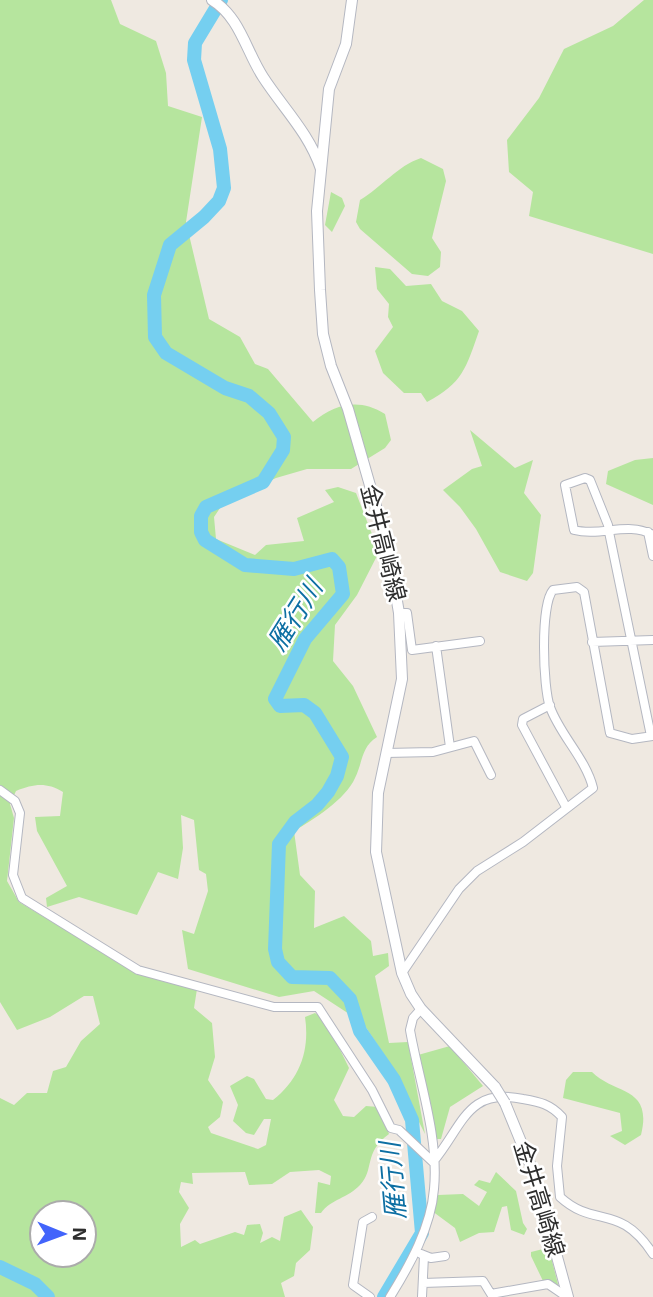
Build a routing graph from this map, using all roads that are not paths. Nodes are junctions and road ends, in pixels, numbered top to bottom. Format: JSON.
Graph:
{"nodes":[{"id":1,"x":212,"y":0,"type":"edge"},
{"id":2,"x":352,"y":0,"type":"edge"},
{"id":3,"x":322,"y":171,"type":"junction"},
{"id":4,"x":609,"y":532,"type":"junction"},
{"id":5,"x":650,"y":534,"type":"edge"},
{"id":6,"x":653,"y":556,"type":"edge"},
{"id":7,"x":400,"y":613,"type":"junction"},
{"id":8,"x":631,"y":640,"type":"junction"},
{"id":9,"x":653,"y":640,"type":"edge"},
{"id":10,"x":481,"y":641,"type":"dead end"},
{"id":11,"x":592,"y":642,"type":"junction"},
{"id":12,"x":436,"y":646,"type":"junction"},
{"id":13,"x":550,"y":705,"type":"junction"},
{"id":14,"x":652,"y":736,"type":"edge"},
{"id":15,"x":450,"y":747,"type":"junction"},
{"id":16,"x":386,"y":753,"type":"junction"},
{"id":17,"x":491,"y":775,"type":"dead end"},
{"id":18,"x":0,"y":790,"type":"edge"},
{"id":19,"x":566,"y":807,"type":"junction"},
{"id":20,"x":401,"y":973,"type":"junction"},
{"id":21,"x":421,"y":1009,"type":"junction"},
{"id":22,"x":433,"y":1162,"type":"junction"},
{"id":23,"x":372,"y":1217,"type":"dead end"},
{"id":24,"x":417,"y":1249,"type":"junction"},
{"id":25,"x":653,"y":1254,"type":"edge"},
{"id":26,"x":424,"y":1256,"type":"junction"},
{"id":27,"x":445,"y":1256,"type":"dead end"},
{"id":28,"x":423,"y":1283,"type":"junction"},
{"id":29,"x":370,"y":1297,"type":"edge"},
{"id":30,"x":390,"y":1297,"type":"edge"},
{"id":31,"x":422,"y":1297,"type":"edge"},
{"id":32,"x":568,"y":1297,"type":"edge"}],
"edges":[{"from":1,"to":3,"type":"main road","name":"金井高崎線"},
{"from":2,"to":3,"type":"main road"},
{"from":3,"to":7,"type":"main road","name":"金井高崎線"},
{"from":4,"to":4,"type":"street"},
{"from":4,"to":5,"type":"street"},
{"from":4,"to":8,"type":"street"},
{"from":5,"to":6,"type":"street"},
{"from":7,"to":12,"type":"street"},
{"from":7,"to":16,"type":"main road","name":"金井高崎線"},
{"from":8,"to":9,"type":"street"},
{"from":8,"to":11,"type":"street"},
{"from":8,"to":14,"type":"street"},
{"from":10,"to":12,"type":"street"},
{"from":11,"to":13,"type":"street"},
{"from":11,"to":14,"type":"street"},
{"from":12,"to":15,"type":"street"},
{"from":13,"to":19,"type":"street"},
{"from":13,"to":19,"type":"street"},
{"from":15,"to":16,"type":"street"},
{"from":15,"to":17,"type":"street"},
{"from":16,"to":20,"type":"main road","name":"金井高崎線"},
{"from":18,"to":22,"type":"street"},
{"from":19,"to":20,"type":"street"},
{"from":20,"to":21,"type":"main road","name":"金井高崎線"},
{"from":21,"to":22,"type":"street"},
{"from":21,"to":32,"type":"main road","name":"金井高崎線","bridge":true},
{"from":22,"to":24,"type":"street"},
{"from":22,"to":25,"type":"street"},
{"from":23,"to":29,"type":"street"},
{"from":24,"to":26,"type":"street"},
{"from":24,"to":30,"type":"street"},
{"from":26,"to":27,"type":"street"},
{"from":26,"to":28,"type":"street"},
{"from":28,"to":31,"type":"street"},
{"from":28,"to":32,"type":"street"}]}
